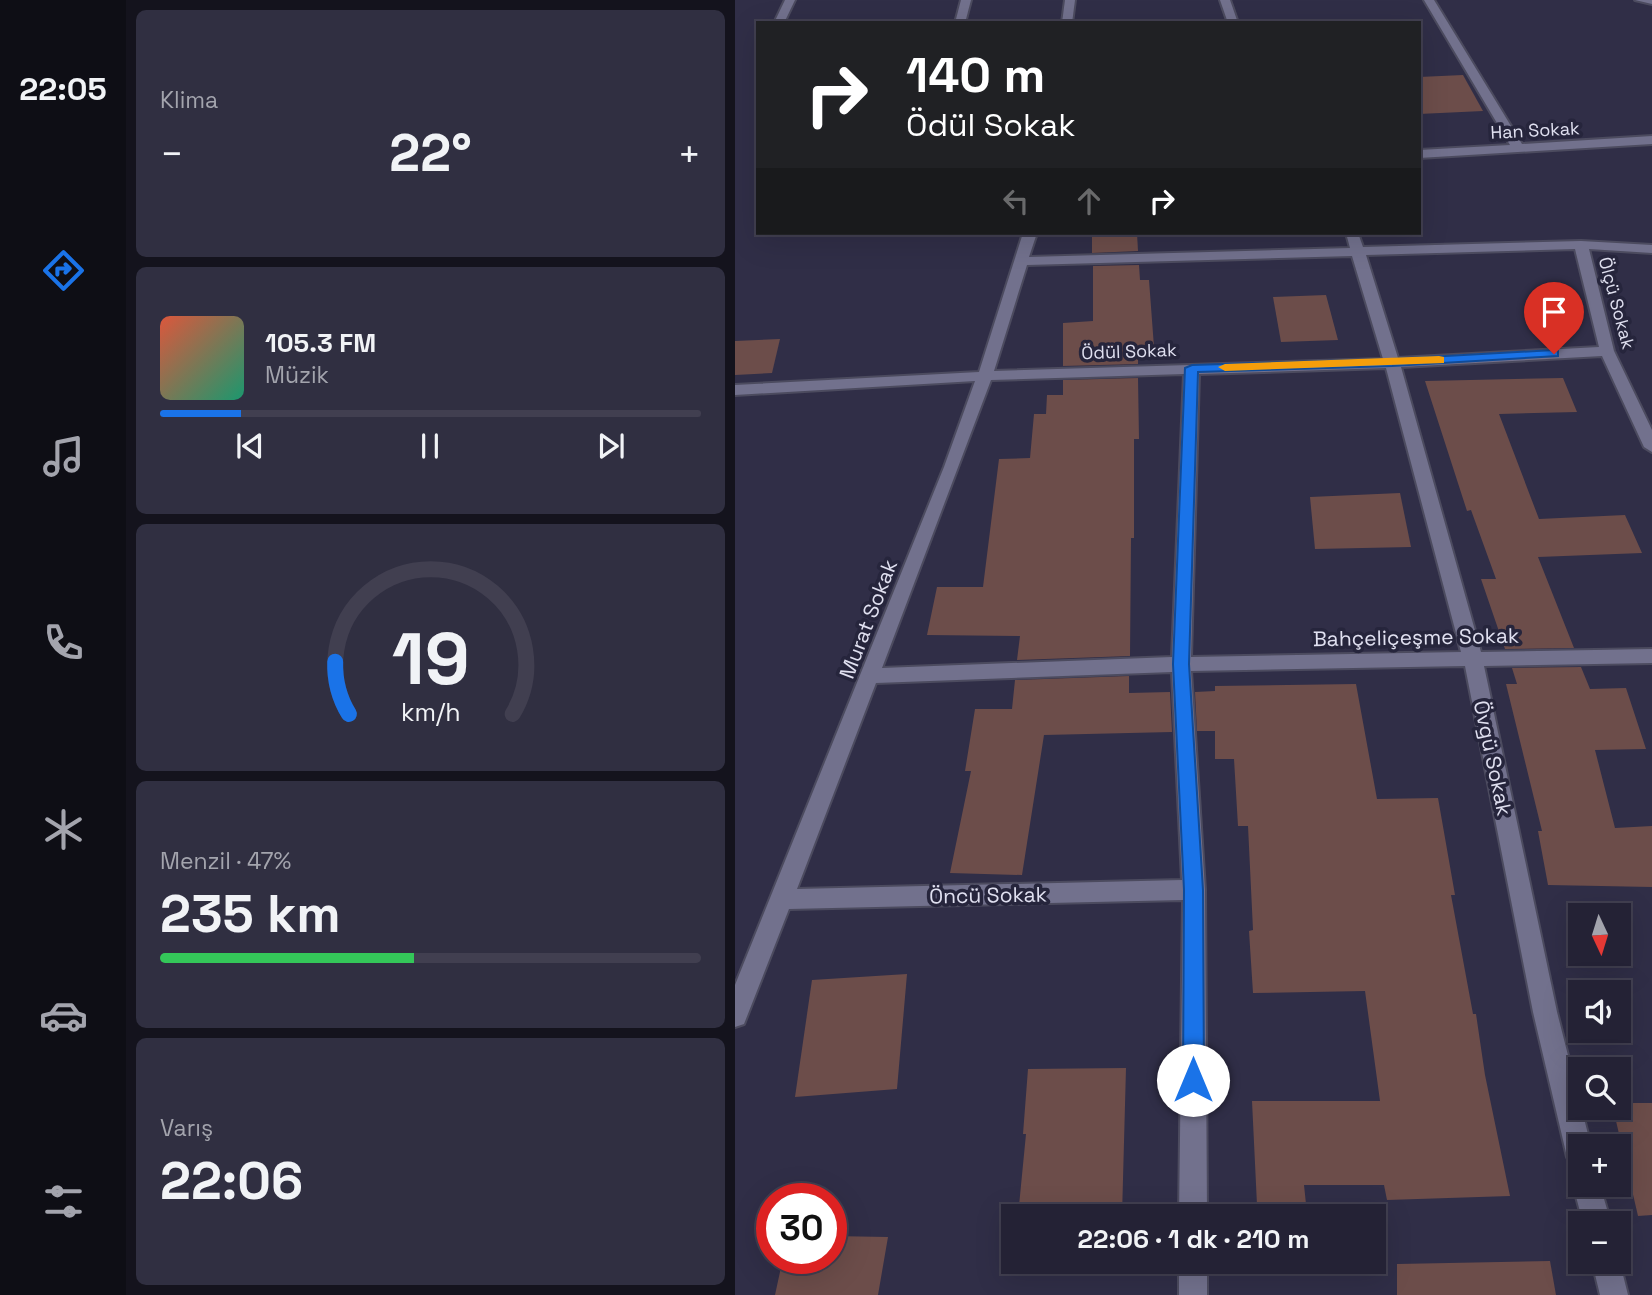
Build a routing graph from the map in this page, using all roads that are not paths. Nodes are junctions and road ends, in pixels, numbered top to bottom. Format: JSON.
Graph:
{"nodes":[{"id":1,"x":790,"y":0,"type":"edge"},
{"id":2,"x":966,"y":0,"type":"edge"},
{"id":3,"x":1070,"y":0,"type":"edge"},
{"id":4,"x":1225,"y":0,"type":"edge"},
{"id":5,"x":1429,"y":0,"type":"edge"},
{"id":6,"x":1640,"y":0,"type":"edge"},
{"id":7,"x":1652,"y":1,"type":"edge"},
{"id":8,"x":780,"y":21,"type":"edge"},
{"id":9,"x":961,"y":21,"type":"edge"},
{"id":10,"x":1067,"y":21,"type":"edge"},
{"id":11,"x":1232,"y":21,"type":"edge"},
{"id":12,"x":1652,"y":140,"type":"edge"},
{"id":13,"x":1518,"y":148,"type":"junction"},
{"id":14,"x":1421,"y":154,"type":"edge"},
{"id":15,"x":1029,"y":235,"type":"edge"},
{"id":16,"x":1353,"y":235,"type":"edge"},
{"id":17,"x":1581,"y":245,"type":"junction"},
{"id":18,"x":1652,"y":249,"type":"edge"},
{"id":19,"x":1357,"y":251,"type":"junction"},
{"id":20,"x":1021,"y":261,"type":"junction"},
{"id":21,"x":1608,"y":351,"type":"junction"},
{"id":22,"x":1392,"y":363,"type":"junction"},
{"id":23,"x":1192,"y":368,"type":"junction"},
{"id":24,"x":985,"y":376,"type":"junction"},
{"id":25,"x":736,"y":392,"type":"edge"},
{"id":26,"x":1652,"y":447,"type":"edge"},
{"id":27,"x":1652,"y":656,"type":"edge"},
{"id":28,"x":1473,"y":659,"type":"junction"},
{"id":29,"x":1181,"y":664,"type":"junction"},
{"id":30,"x":870,"y":676,"type":"junction"},
{"id":31,"x":1194,"y":890,"type":"junction"},
{"id":32,"x":783,"y":899,"type":"junction"},
{"id":33,"x":735,"y":1016,"type":"edge"},
{"id":34,"x":1574,"y":1134,"type":"edge"},
{"id":35,"x":1193,"y":1204,"type":"edge"},
{"id":36,"x":1193,"y":1274,"type":"edge"},
{"id":37,"x":1609,"y":1274,"type":"edge"},
{"id":38,"x":1193,"y":1295,"type":"edge"},
{"id":39,"x":1614,"y":1295,"type":"edge"}],
"edges":[{"from":1,"to":8,"type":"street"},
{"from":2,"to":9,"type":"street"},
{"from":3,"to":10,"type":"street"},
{"from":4,"to":11,"type":"street"},
{"from":5,"to":13,"type":"street"},
{"from":6,"to":7,"type":"street"},
{"from":12,"to":13,"type":"street","name":"Han Sokak"},
{"from":13,"to":14,"type":"street","name":"Han Sokak"},
{"from":15,"to":20,"type":"street","name":"Murat Sokak"},
{"from":16,"to":19,"type":"street","name":"Övgü Sokak"},
{"from":17,"to":18,"type":"street"},
{"from":17,"to":19,"type":"street"},
{"from":17,"to":21,"type":"street","name":"Ölçü Sokak"},
{"from":19,"to":20,"type":"street"},
{"from":19,"to":22,"type":"street","name":"Övgü Sokak"},
{"from":20,"to":24,"type":"street","name":"Murat Sokak"},
{"from":21,"to":22,"type":"street","name":"Ödül Sokak"},
{"from":21,"to":26,"type":"street","name":"Ölçü Sokak"},
{"from":22,"to":23,"type":"street","name":"Ödül Sokak"},
{"from":22,"to":28,"type":"street","name":"Övgü Sokak"},
{"from":23,"to":24,"type":"street","name":"Ödül Sokak"},
{"from":23,"to":29,"type":"street"},
{"from":24,"to":25,"type":"street","name":"Ödül Sokak"},
{"from":24,"to":30,"type":"street","name":"Murat Sokak"},
{"from":27,"to":28,"type":"street","name":"Bahçeliçeşme Sokak"},
{"from":28,"to":29,"type":"street","name":"Bahçeliçeşme Sokak"},
{"from":28,"to":34,"type":"street","name":"Övgü Sokak"},
{"from":29,"to":30,"type":"street","name":"Bahçeliçeşme Sokak"},
{"from":29,"to":31,"type":"street"},
{"from":30,"to":32,"type":"street","name":"Murat Sokak"},
{"from":31,"to":32,"type":"street","name":"Öncü Sokak"},
{"from":31,"to":35,"type":"street"},
{"from":32,"to":33,"type":"street","name":"Murat Sokak"},
{"from":36,"to":38,"type":"street"},
{"from":37,"to":39,"type":"street"}]}
